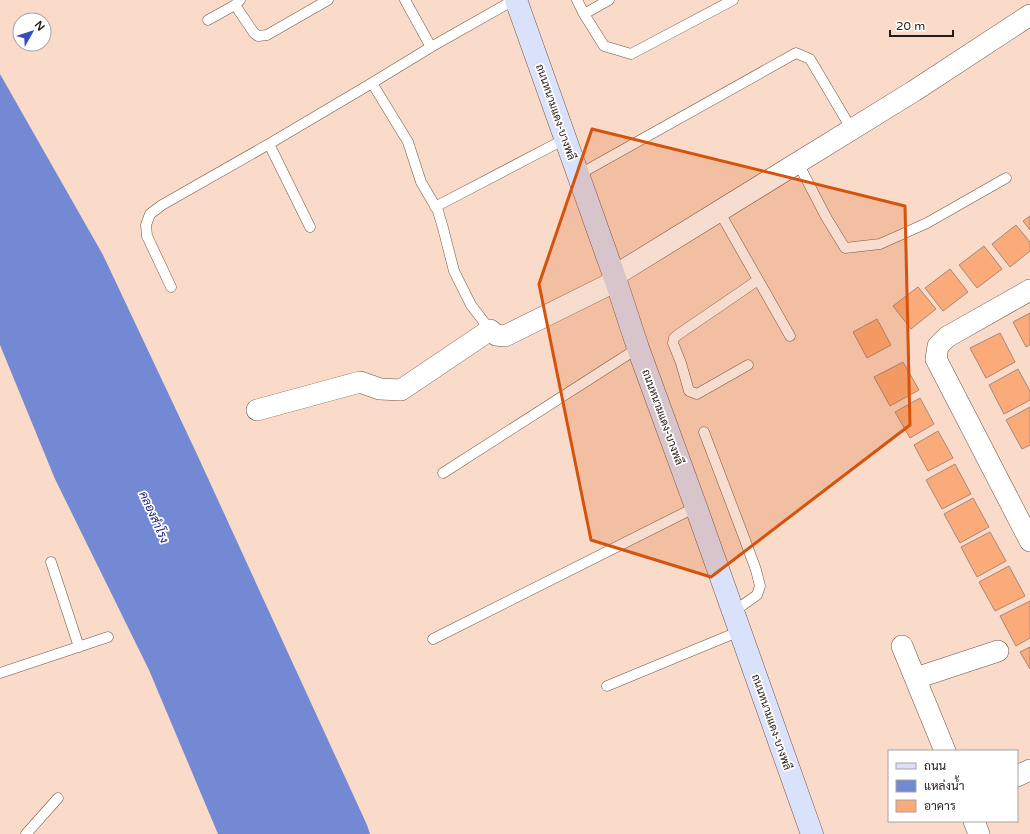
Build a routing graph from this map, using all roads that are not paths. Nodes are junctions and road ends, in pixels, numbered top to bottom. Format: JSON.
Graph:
{"nodes":[{"id":1,"x":328,"y":0,"type":"edge"},
{"id":2,"x":405,"y":0,"type":"edge"},
{"id":3,"x":515,"y":0,"type":"edge"},
{"id":4,"x":577,"y":0,"type":"edge"},
{"id":5,"x":609,"y":0,"type":"edge"},
{"id":6,"x":733,"y":0,"type":"edge"},
{"id":7,"x":238,"y":3,"type":"edge"},
{"id":8,"x":584,"y":14,"type":"junction"},
{"id":9,"x":1030,"y":15,"type":"edge"},
{"id":10,"x":208,"y":20,"type":"dead end"},
{"id":11,"x":432,"y":47,"type":"junction"},
{"id":12,"x":372,"y":84,"type":"junction"},
{"id":13,"x":852,"y":130,"type":"junction"},
{"id":14,"x":565,"y":139,"type":"junction"},
{"id":15,"x":269,"y":144,"type":"junction"},
{"id":16,"x":798,"y":163,"type":"junction"},
{"id":17,"x":578,"y":175,"type":"junction"},
{"id":18,"x":1006,"y":178,"type":"dead end"},
{"id":19,"x":435,"y":207,"type":"junction"},
{"id":20,"x":719,"y":211,"type":"junction"},
{"id":21,"x":310,"y":227,"type":"dead end"},
{"id":22,"x":615,"y":279,"type":"junction"},
{"id":23,"x":758,"y":280,"type":"junction"},
{"id":24,"x":171,"y":287,"type":"dead end"},
{"id":25,"x":1030,"y":290,"type":"edge"},
{"id":26,"x":490,"y":330,"type":"junction"},
{"id":27,"x":790,"y":336,"type":"dead end"},
{"id":28,"x":638,"y":348,"type":"junction"},
{"id":29,"x":748,"y":365,"type":"dead end"},
{"id":30,"x":257,"y":410,"type":"dead end"},
{"id":31,"x":704,"y":432,"type":"dead end"},
{"id":32,"x":443,"y":473,"type":"dead end"},
{"id":33,"x":696,"y":507,"type":"junction"},
{"id":34,"x":1030,"y":541,"type":"edge"},
{"id":35,"x":51,"y":562,"type":"dead end"},
{"id":36,"x":737,"y":621,"type":"junction"},
{"id":37,"x":108,"y":637,"type":"dead end"},
{"id":38,"x":433,"y":639,"type":"dead end"},
{"id":39,"x":902,"y":646,"type":"dead end"},
{"id":40,"x":79,"y":647,"type":"junction"},
{"id":41,"x":998,"y":651,"type":"dead end"},
{"id":42,"x":0,"y":673,"type":"edge"},
{"id":43,"x":916,"y":678,"type":"junction"},
{"id":44,"x":607,"y":686,"type":"dead end"},
{"id":45,"x":946,"y":750,"type":"edge"},
{"id":46,"x":1030,"y":770,"type":"edge"},
{"id":47,"x":1018,"y":776,"type":"edge"},
{"id":48,"x":58,"y":798,"type":"dead end"},
{"id":49,"x":974,"y":822,"type":"edge"},
{"id":50,"x":26,"y":834,"type":"edge"},
{"id":51,"x":812,"y":834,"type":"edge"},
{"id":52,"x":980,"y":834,"type":"edge"}],
"edges":[{"from":1,"to":7,"type":"lane"},
{"from":2,"to":11,"type":"lane"},
{"from":3,"to":11,"type":"lane"},
{"from":3,"to":14,"type":"main road","name":"ถนนหนามแดง-บางพลี"},
{"from":4,"to":8,"type":"lane"},
{"from":5,"to":8,"type":"lane"},
{"from":6,"to":8,"type":"lane"},
{"from":7,"to":10,"type":"lane"},
{"from":9,"to":13,"type":"street"},
{"from":11,"to":12,"type":"lane"},
{"from":12,"to":15,"type":"lane"},
{"from":12,"to":19,"type":"lane"},
{"from":13,"to":16,"type":"street"},
{"from":13,"to":17,"type":"lane"},
{"from":14,"to":17,"type":"main road","name":"ถนนหนามแดง-บางพลี"},
{"from":14,"to":19,"type":"lane"},
{"from":15,"to":21,"type":"lane"},
{"from":15,"to":24,"type":"lane"},
{"from":16,"to":18,"type":"lane"},
{"from":16,"to":20,"type":"street"},
{"from":17,"to":22,"type":"main road","name":"ถนนหนามแดง-บางพลี"},
{"from":19,"to":26,"type":"lane"},
{"from":20,"to":22,"type":"street"},
{"from":20,"to":23,"type":"lane"},
{"from":22,"to":26,"type":"street"},
{"from":22,"to":28,"type":"main road","name":"ถนนหนามแดง-บางพลี"},
{"from":23,"to":27,"type":"lane"},
{"from":23,"to":29,"type":"lane"},
{"from":25,"to":34,"type":"street"},
{"from":26,"to":30,"type":"street"},
{"from":28,"to":32,"type":"lane"},
{"from":28,"to":33,"type":"main road","name":"ถนนหนามแดง-บางพลี"},
{"from":31,"to":36,"type":"lane"},
{"from":33,"to":36,"type":"main road","name":"ถนนหนามแดง-บางพลี"},
{"from":33,"to":38,"type":"lane"},
{"from":35,"to":40,"type":"lane"},
{"from":36,"to":44,"type":"lane"},
{"from":36,"to":51,"type":"main road","name":"ถนนหนามแดง-บางพลี"},
{"from":37,"to":40,"type":"lane"},
{"from":39,"to":43,"type":"street"},
{"from":40,"to":42,"type":"lane"},
{"from":41,"to":43,"type":"street"},
{"from":43,"to":45,"type":"street"},
{"from":46,"to":47,"type":"street"},
{"from":48,"to":50,"type":"lane"},
{"from":49,"to":52,"type":"street"}]}
